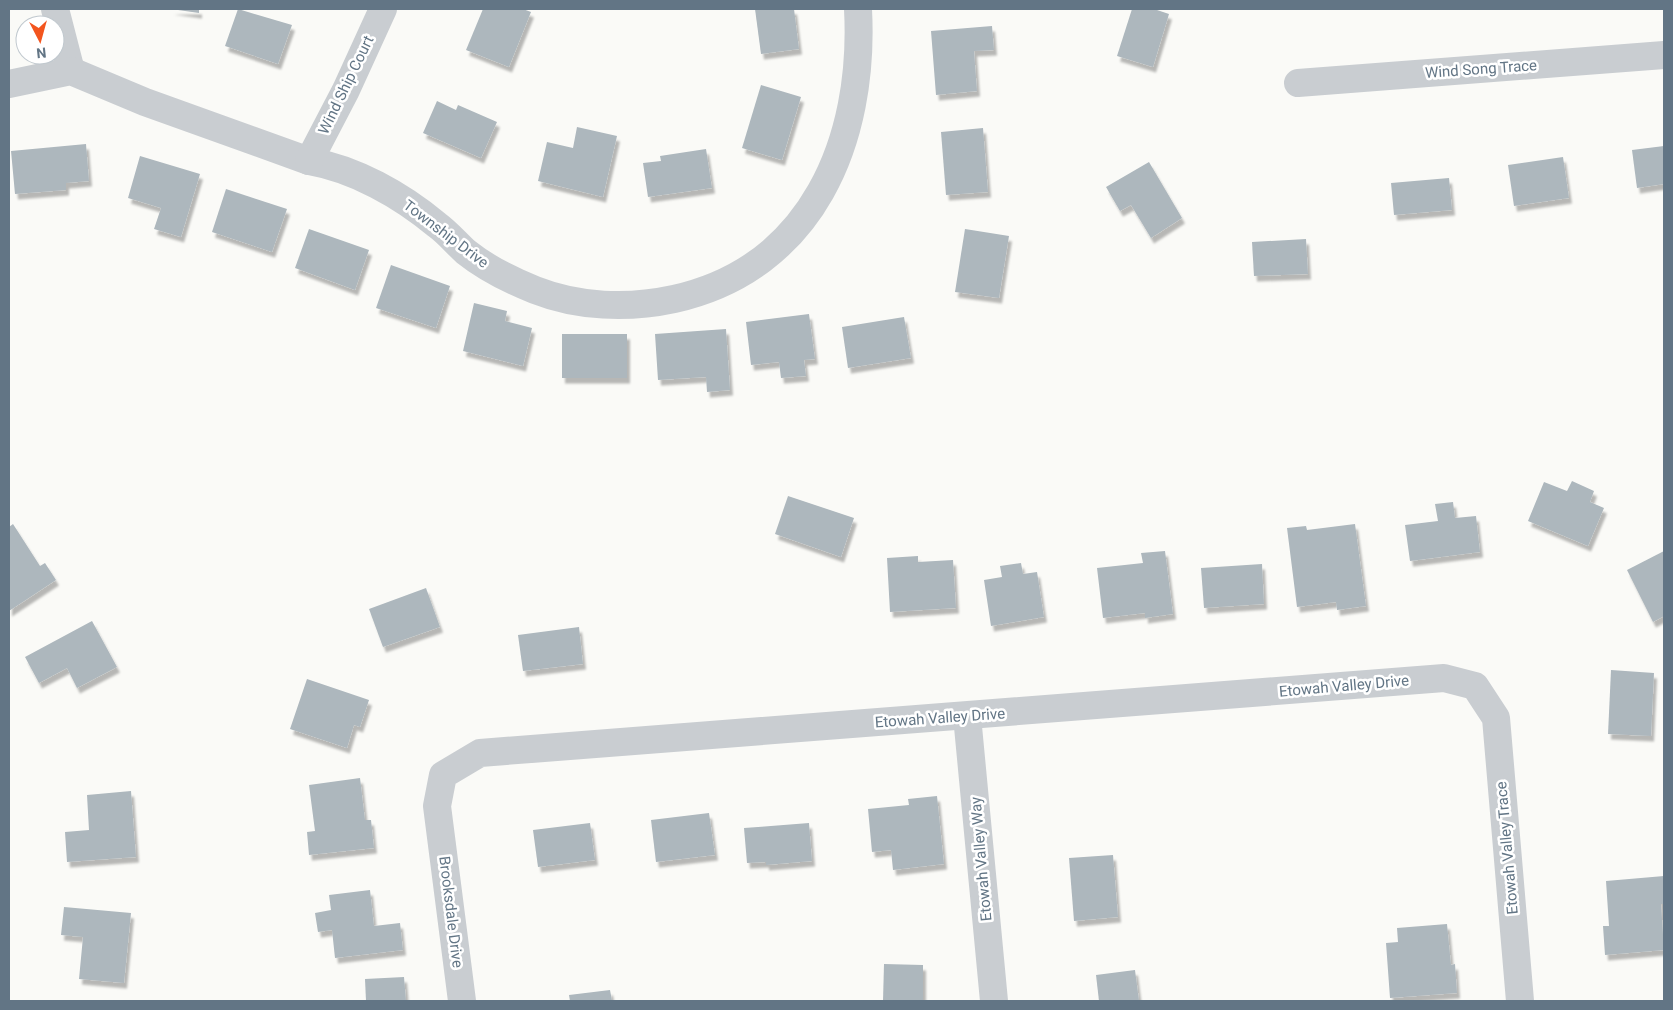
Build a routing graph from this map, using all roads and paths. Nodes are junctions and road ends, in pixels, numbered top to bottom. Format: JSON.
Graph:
{"nodes":[{"id":1,"x":55,"y":9,"type":"edge"},
{"id":2,"x":383,"y":9,"type":"edge"},
{"id":3,"x":858,"y":9,"type":"edge"},
{"id":4,"x":1664,"y":55,"type":"edge"},
{"id":5,"x":71,"y":71,"type":"junction"},
{"id":6,"x":1298,"y":83,"type":"dead end"},
{"id":7,"x":9,"y":84,"type":"edge"},
{"id":8,"x":308,"y":161,"type":"junction"},
{"id":9,"x":1483,"y":699,"type":"joint"},
{"id":10,"x":967,"y":716,"type":"junction"},
{"id":11,"x":439,"y":824,"type":"joint"},
{"id":12,"x":462,"y":1001,"type":"edge"},
{"id":13,"x":994,"y":1001,"type":"edge"},
{"id":14,"x":1520,"y":1001,"type":"edge"}],
"edges":[{"from":1,"to":5,"type":"street"},
{"from":2,"to":8,"type":"street","name":"Wind Ship Court"},
{"from":3,"to":8,"type":"street","name":"Township Drive"},
{"from":4,"to":6,"type":"street","name":"Wind Song Trace"},
{"from":5,"to":7,"type":"street"},
{"from":5,"to":8,"type":"street","name":"Township Drive"},
{"from":9,"to":10,"type":"street","name":"Etowah Valley Drive"},
{"from":9,"to":14,"type":"street","name":"Etowah Valley Trace"},
{"from":10,"to":11,"type":"street","name":"Etowah Valley Drive"},
{"from":10,"to":13,"type":"street","name":"Etowah Valley Way"},
{"from":11,"to":12,"type":"street","name":"Brooksdale Drive"}]}
